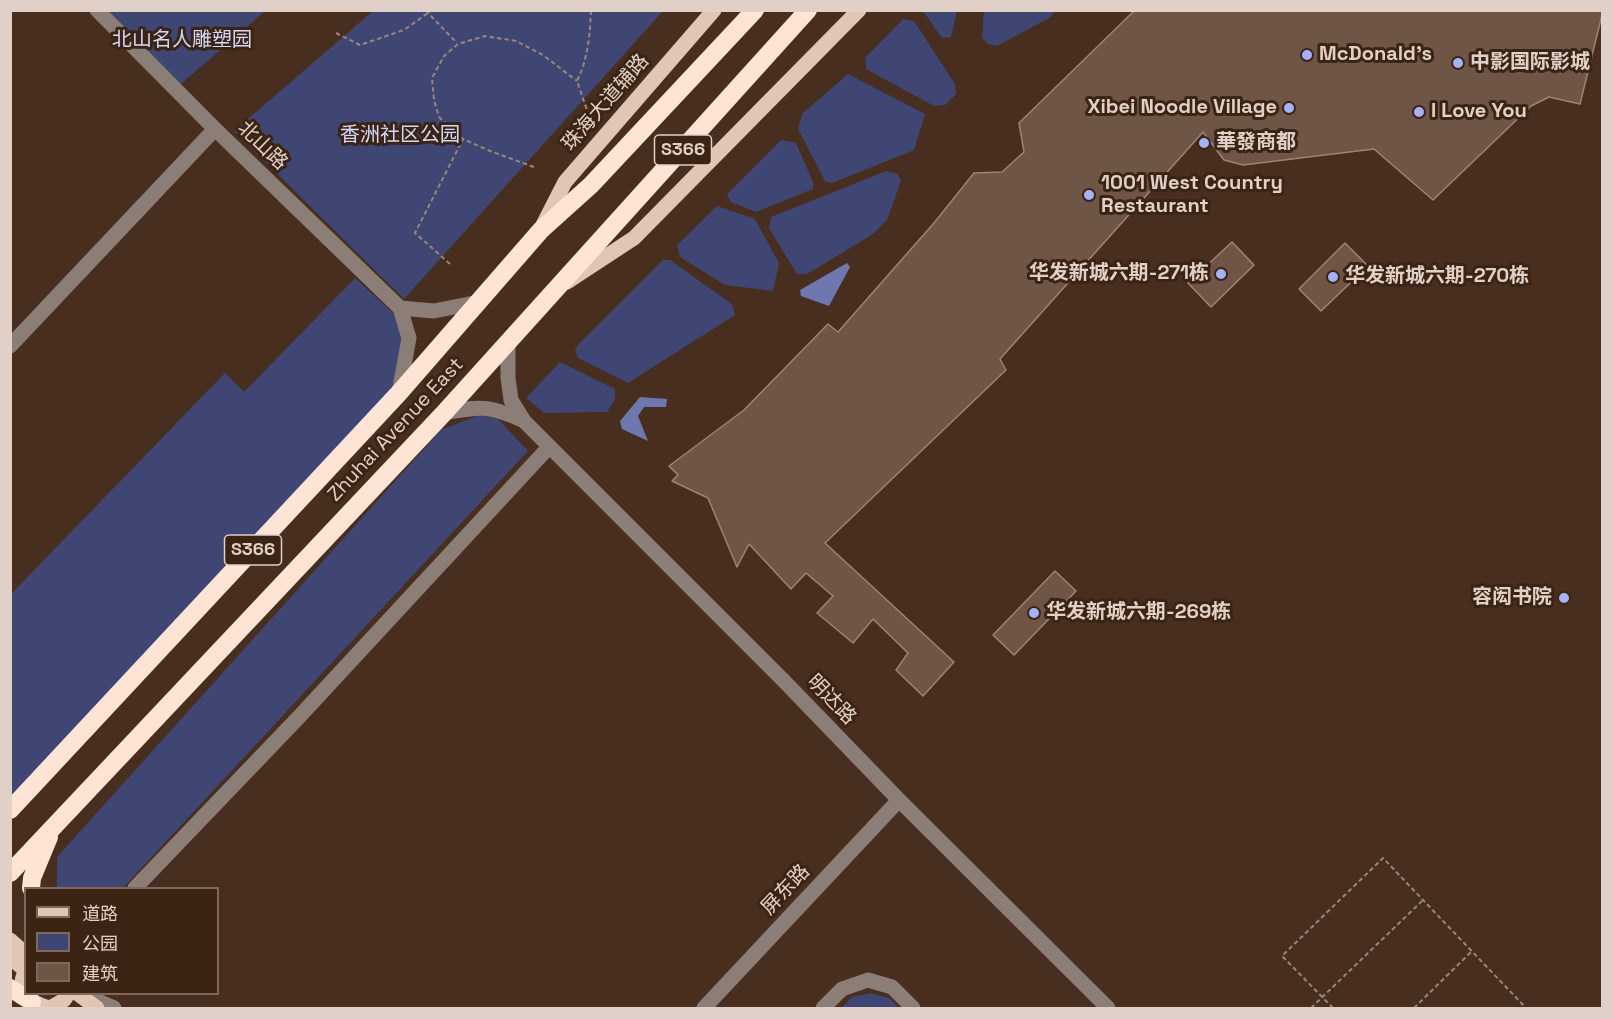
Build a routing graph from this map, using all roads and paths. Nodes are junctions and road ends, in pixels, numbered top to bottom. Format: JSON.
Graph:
{"nodes":[{"id":1,"x":97,"y":10,"type":"edge"},
{"id":2,"x":591,"y":10,"type":"edge"},
{"id":3,"x":714,"y":10,"type":"edge"},
{"id":4,"x":755,"y":10,"type":"edge"},
{"id":5,"x":808,"y":10,"type":"edge"},
{"id":6,"x":859,"y":10,"type":"edge"},
{"id":7,"x":429,"y":12,"type":"edge"},
{"id":8,"x":336,"y":33,"type":"dead end"},
{"id":9,"x":458,"y":44,"type":"junction"},
{"id":10,"x":577,"y":81,"type":"junction"},
{"id":11,"x":589,"y":116,"type":"dead end"},
{"id":12,"x":215,"y":129,"type":"junction"},
{"id":13,"x":463,"y":139,"type":"junction"},
{"id":14,"x":534,"y":167,"type":"dead end"},
{"id":15,"x":541,"y":230,"type":"junction"},
{"id":16,"x":450,"y":264,"type":"dead end"},
{"id":17,"x":557,"y":289,"type":"junction"},
{"id":18,"x":479,"y":302,"type":"junction"},
{"id":19,"x":400,"y":308,"type":"junction"},
{"id":20,"x":508,"y":343,"type":"junction"},
{"id":21,"x":10,"y":346,"type":"edge"},
{"id":22,"x":399,"y":393,"type":"junction"},
{"id":23,"x":444,"y":413,"type":"junction"},
{"id":24,"x":524,"y":421,"type":"junction"},
{"id":25,"x":549,"y":447,"type":"junction"},
{"id":26,"x":18,"y":800,"type":"edge"},
{"id":27,"x":899,"y":800,"type":"junction"},
{"id":28,"x":10,"y":810,"type":"edge"},
{"id":29,"x":53,"y":827,"type":"junction"},
{"id":30,"x":10,"y":873,"type":"edge"},
{"id":31,"x":31,"y":887,"type":"edge"},
{"id":32,"x":136,"y":887,"type":"edge"},
{"id":33,"x":1423,"y":900,"type":"junction"},
{"id":34,"x":10,"y":940,"type":"edge"},
{"id":35,"x":24,"y":952,"type":"edge"},
{"id":36,"x":1471,"y":952,"type":"junction"},
{"id":37,"x":10,"y":957,"type":"edge"},
{"id":38,"x":24,"y":969,"type":"edge"},
{"id":39,"x":24,"y":976,"type":"edge"},
{"id":40,"x":10,"y":988,"type":"edge"},
{"id":41,"x":24,"y":992,"type":"edge"},
{"id":42,"x":52,"y":995,"type":"edge"},
{"id":43,"x":67,"y":995,"type":"edge"},
{"id":44,"x":70,"y":995,"type":"edge"},
{"id":45,"x":82,"y":995,"type":"edge"},
{"id":46,"x":85,"y":995,"type":"edge"},
{"id":47,"x":1323,"y":997,"type":"junction"},
{"id":48,"x":29,"y":1005,"type":"edge"},
{"id":49,"x":50,"y":1008,"type":"edge"},
{"id":50,"x":66,"y":1008,"type":"edge"},
{"id":51,"x":84,"y":1008,"type":"edge"},
{"id":52,"x":97,"y":1008,"type":"edge"},
{"id":53,"x":114,"y":1008,"type":"edge"},
{"id":54,"x":704,"y":1008,"type":"edge"},
{"id":55,"x":823,"y":1008,"type":"edge"},
{"id":56,"x":913,"y":1008,"type":"edge"},
{"id":57,"x":1108,"y":1008,"type":"edge"},
{"id":58,"x":1311,"y":1008,"type":"edge"},
{"id":59,"x":1333,"y":1008,"type":"edge"},
{"id":60,"x":1413,"y":1008,"type":"edge"},
{"id":61,"x":1526,"y":1008,"type":"edge"}],
"edges":[{"from":1,"to":12,"type":"street","name":"北山路"},
{"from":2,"to":10,"type":"path"},
{"from":3,"to":15,"type":"main road","name":"珠海大道辅路"},
{"from":4,"to":15,"type":"highway","name":"Zhuhai Avenue East","number":"S366"},
{"from":5,"to":17,"type":"highway","name":"Zhuhai Avenue East","number":"S366"},
{"from":6,"to":17,"type":"main road"},
{"from":7,"to":8,"type":"path"},
{"from":7,"to":9,"type":"path"},
{"from":9,"to":10,"type":"path"},
{"from":9,"to":13,"type":"path"},
{"from":10,"to":11,"type":"path"},
{"from":12,"to":19,"type":"street","name":"北山路"},
{"from":12,"to":21,"type":"street"},
{"from":13,"to":14,"type":"path"},
{"from":13,"to":16,"type":"path"},
{"from":15,"to":18,"type":"highway","name":"Zhuhai Avenue East","number":"S366"},
{"from":17,"to":20,"type":"highway","name":"Zhuhai Avenue East","number":"S366"},
{"from":18,"to":19,"type":"street"},
{"from":18,"to":22,"type":"highway","name":"Zhuhai Avenue East","number":"S366"},
{"from":19,"to":22,"type":"street","name":"北山路"},
{"from":20,"to":23,"type":"highway","name":"Zhuhai Avenue East","number":"S366"},
{"from":20,"to":24,"type":"street","name":"明达路"},
{"from":22,"to":26,"type":"highway","name":"Zhuhai Avenue East","number":"S366"},
{"from":23,"to":24,"type":"street","name":"明达路"},
{"from":23,"to":29,"type":"highway","name":"Zhuhai Avenue East","number":"S366"},
{"from":24,"to":25,"type":"street","name":"明达路"},
{"from":25,"to":27,"type":"street","name":"明达路"},
{"from":25,"to":32,"type":"street"},
{"from":26,"to":28,"type":"highway","name":"Zhuhai Avenue East","number":"S366"},
{"from":27,"to":54,"type":"street","name":"屏东路"},
{"from":27,"to":57,"type":"street","name":"明达路"},
{"from":29,"to":30,"type":"highway","name":"Zhuhai Avenue East","number":"S366"},
{"from":29,"to":31,"type":"highway"},
{"from":33,"to":36,"type":"path"},
{"from":33,"to":47,"type":"path"},
{"from":33,"to":47,"type":"path"},
{"from":34,"to":35,"type":"main road"},
{"from":36,"to":60,"type":"path"},
{"from":36,"to":61,"type":"path"},
{"from":37,"to":38,"type":"main road"},
{"from":39,"to":41,"type":"main road"},
{"from":40,"to":48,"type":"highway"},
{"from":42,"to":50,"type":"main road"},
{"from":43,"to":49,"type":"main road"},
{"from":44,"to":51,"type":"main road"},
{"from":45,"to":52,"type":"main road"},
{"from":46,"to":53,"type":"street"},
{"from":47,"to":58,"type":"path"},
{"from":47,"to":59,"type":"path"},
{"from":48,"to":49,"type":"main road"},
{"from":55,"to":56,"type":"street"}]}
